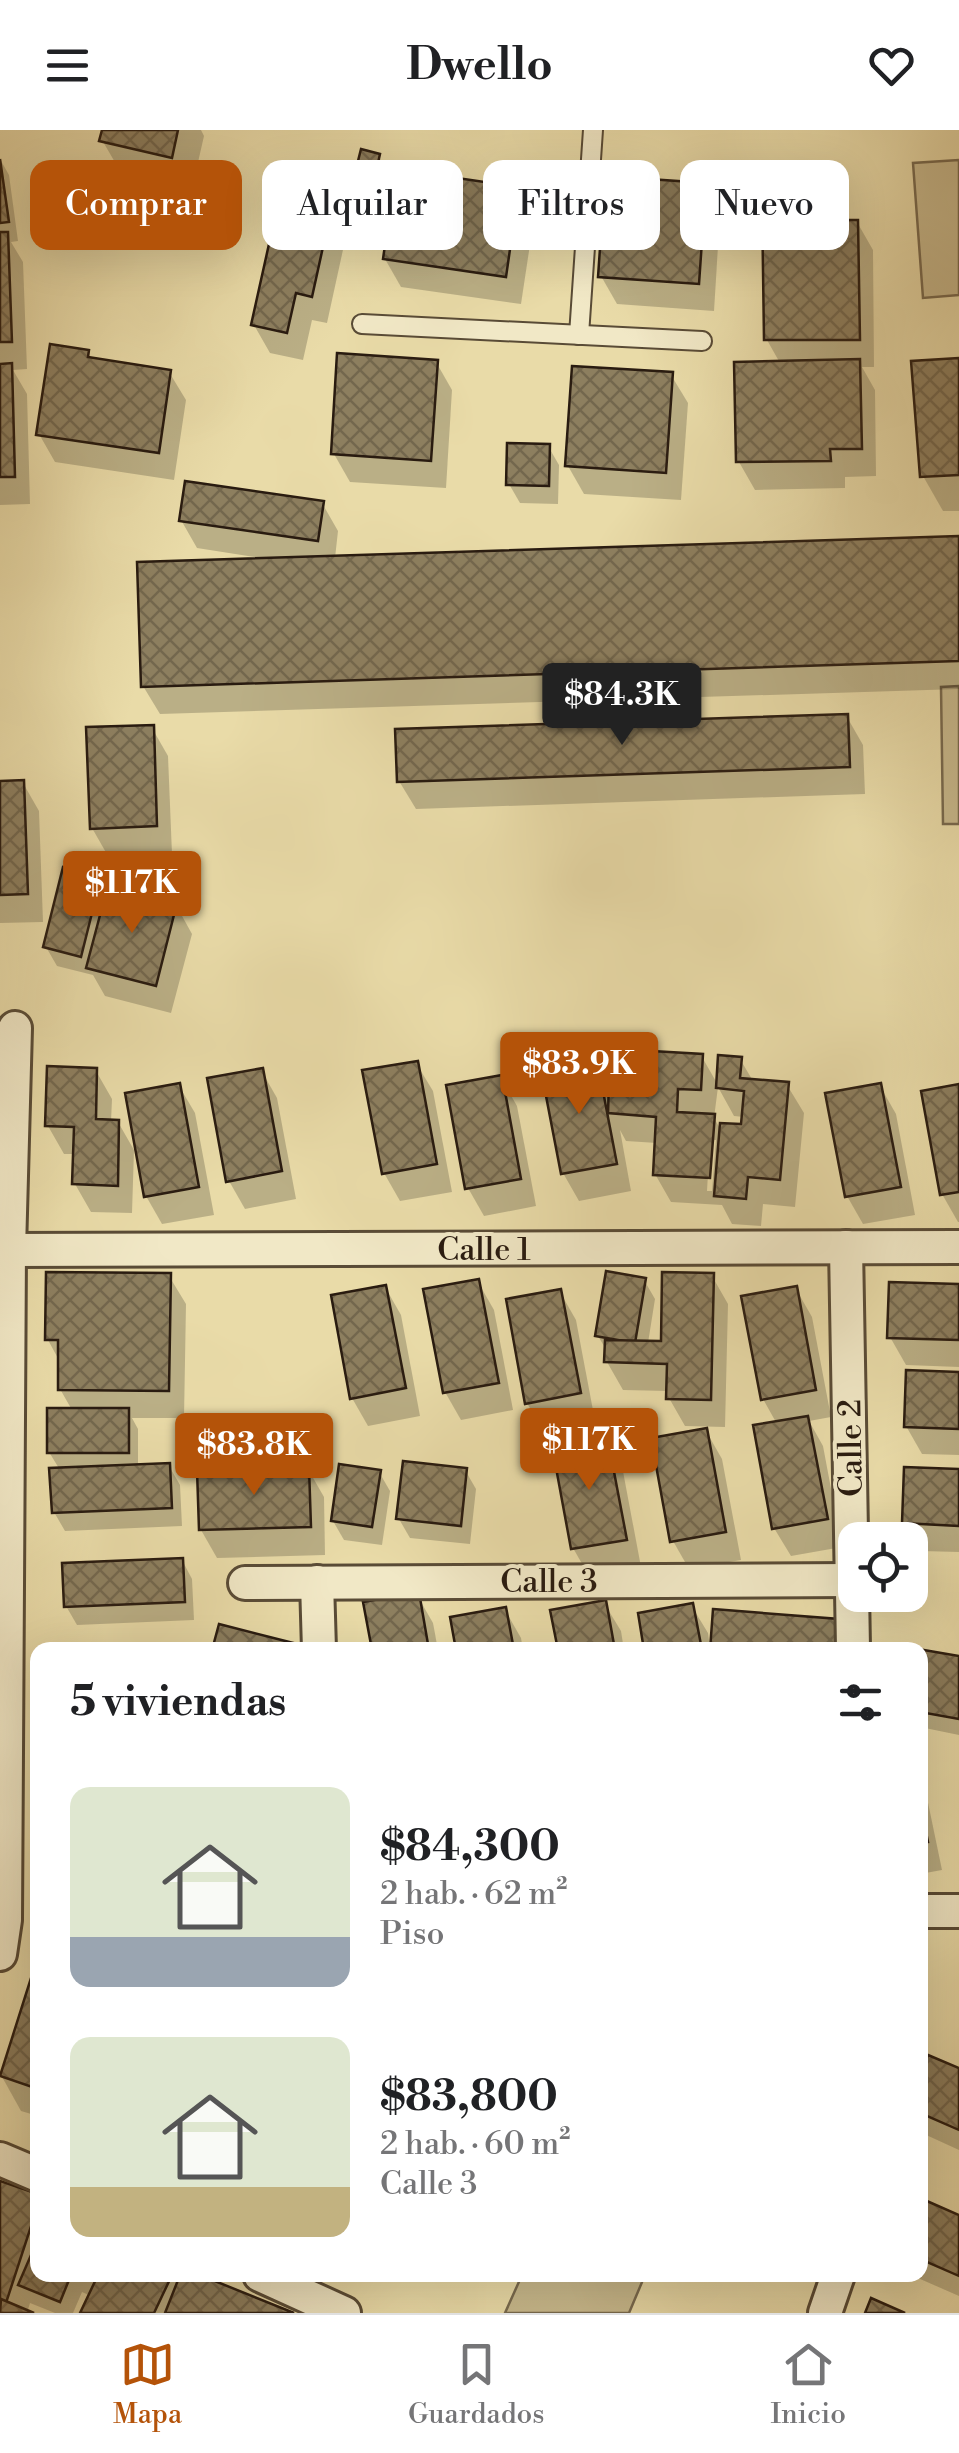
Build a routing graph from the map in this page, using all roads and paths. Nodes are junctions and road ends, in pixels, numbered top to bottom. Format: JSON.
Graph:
{"nodes":[{"id":1,"x":593,"y":130,"type":"edge"},
{"id":2,"x":362,"y":324,"type":"dead end"},
{"id":3,"x":579,"y":335,"type":"junction"},
{"id":4,"x":702,"y":341,"type":"dead end"},
{"id":5,"x":15,"y":1028,"type":"dead end"},
{"id":6,"x":846,"y":1247,"type":"junction"},
{"id":7,"x":959,"y":1247,"type":"edge"},
{"id":8,"x":9,"y":1250,"type":"junction"},
{"id":9,"x":851,"y":1522,"type":"edge"},
{"id":10,"x":838,"y":1580,"type":"edge"},
{"id":11,"x":318,"y":1582,"type":"junction"},
{"id":12,"x":245,"y":1583,"type":"dead end"},
{"id":13,"x":4,"y":1589,"type":"edge"},
{"id":14,"x":853,"y":1612,"type":"edge"},
{"id":15,"x":320,"y":1642,"type":"edge"},
{"id":16,"x":854,"y":1642,"type":"edge"},
{"id":17,"x":959,"y":1910,"type":"edge"},
{"id":18,"x":928,"y":1911,"type":"edge"},
{"id":19,"x":0,"y":1954,"type":"edge"},
{"id":20,"x":0,"y":2159,"type":"edge"},
{"id":21,"x":30,"y":2172,"type":"edge"},
{"id":22,"x":275,"y":2282,"type":"edge"},
{"id":23,"x":836,"y":2282,"type":"edge"},
{"id":24,"x":344,"y":2313,"type":"edge"},
{"id":25,"x":825,"y":2313,"type":"edge"}],
"edges":[{"from":1,"to":3,"type":"lane"},
{"from":2,"to":3,"type":"lane"},
{"from":3,"to":4,"type":"lane"},
{"from":5,"to":8,"type":"street"},
{"from":6,"to":7,"type":"street","name":"Calle 1"},
{"from":6,"to":8,"type":"street","name":"Calle 1"},
{"from":6,"to":9,"type":"street","name":"Calle 2"},
{"from":8,"to":13,"type":"street"},
{"from":10,"to":11,"type":"street","name":"Calle 3"},
{"from":11,"to":12,"type":"street","name":"Calle 3"},
{"from":11,"to":15,"type":"street"},
{"from":13,"to":19,"type":"street"},
{"from":14,"to":16,"type":"street","name":"Calle 2"},
{"from":17,"to":18,"type":"street"},
{"from":20,"to":21,"type":"street"},
{"from":22,"to":24,"type":"street"},
{"from":23,"to":25,"type":"street"}]}
